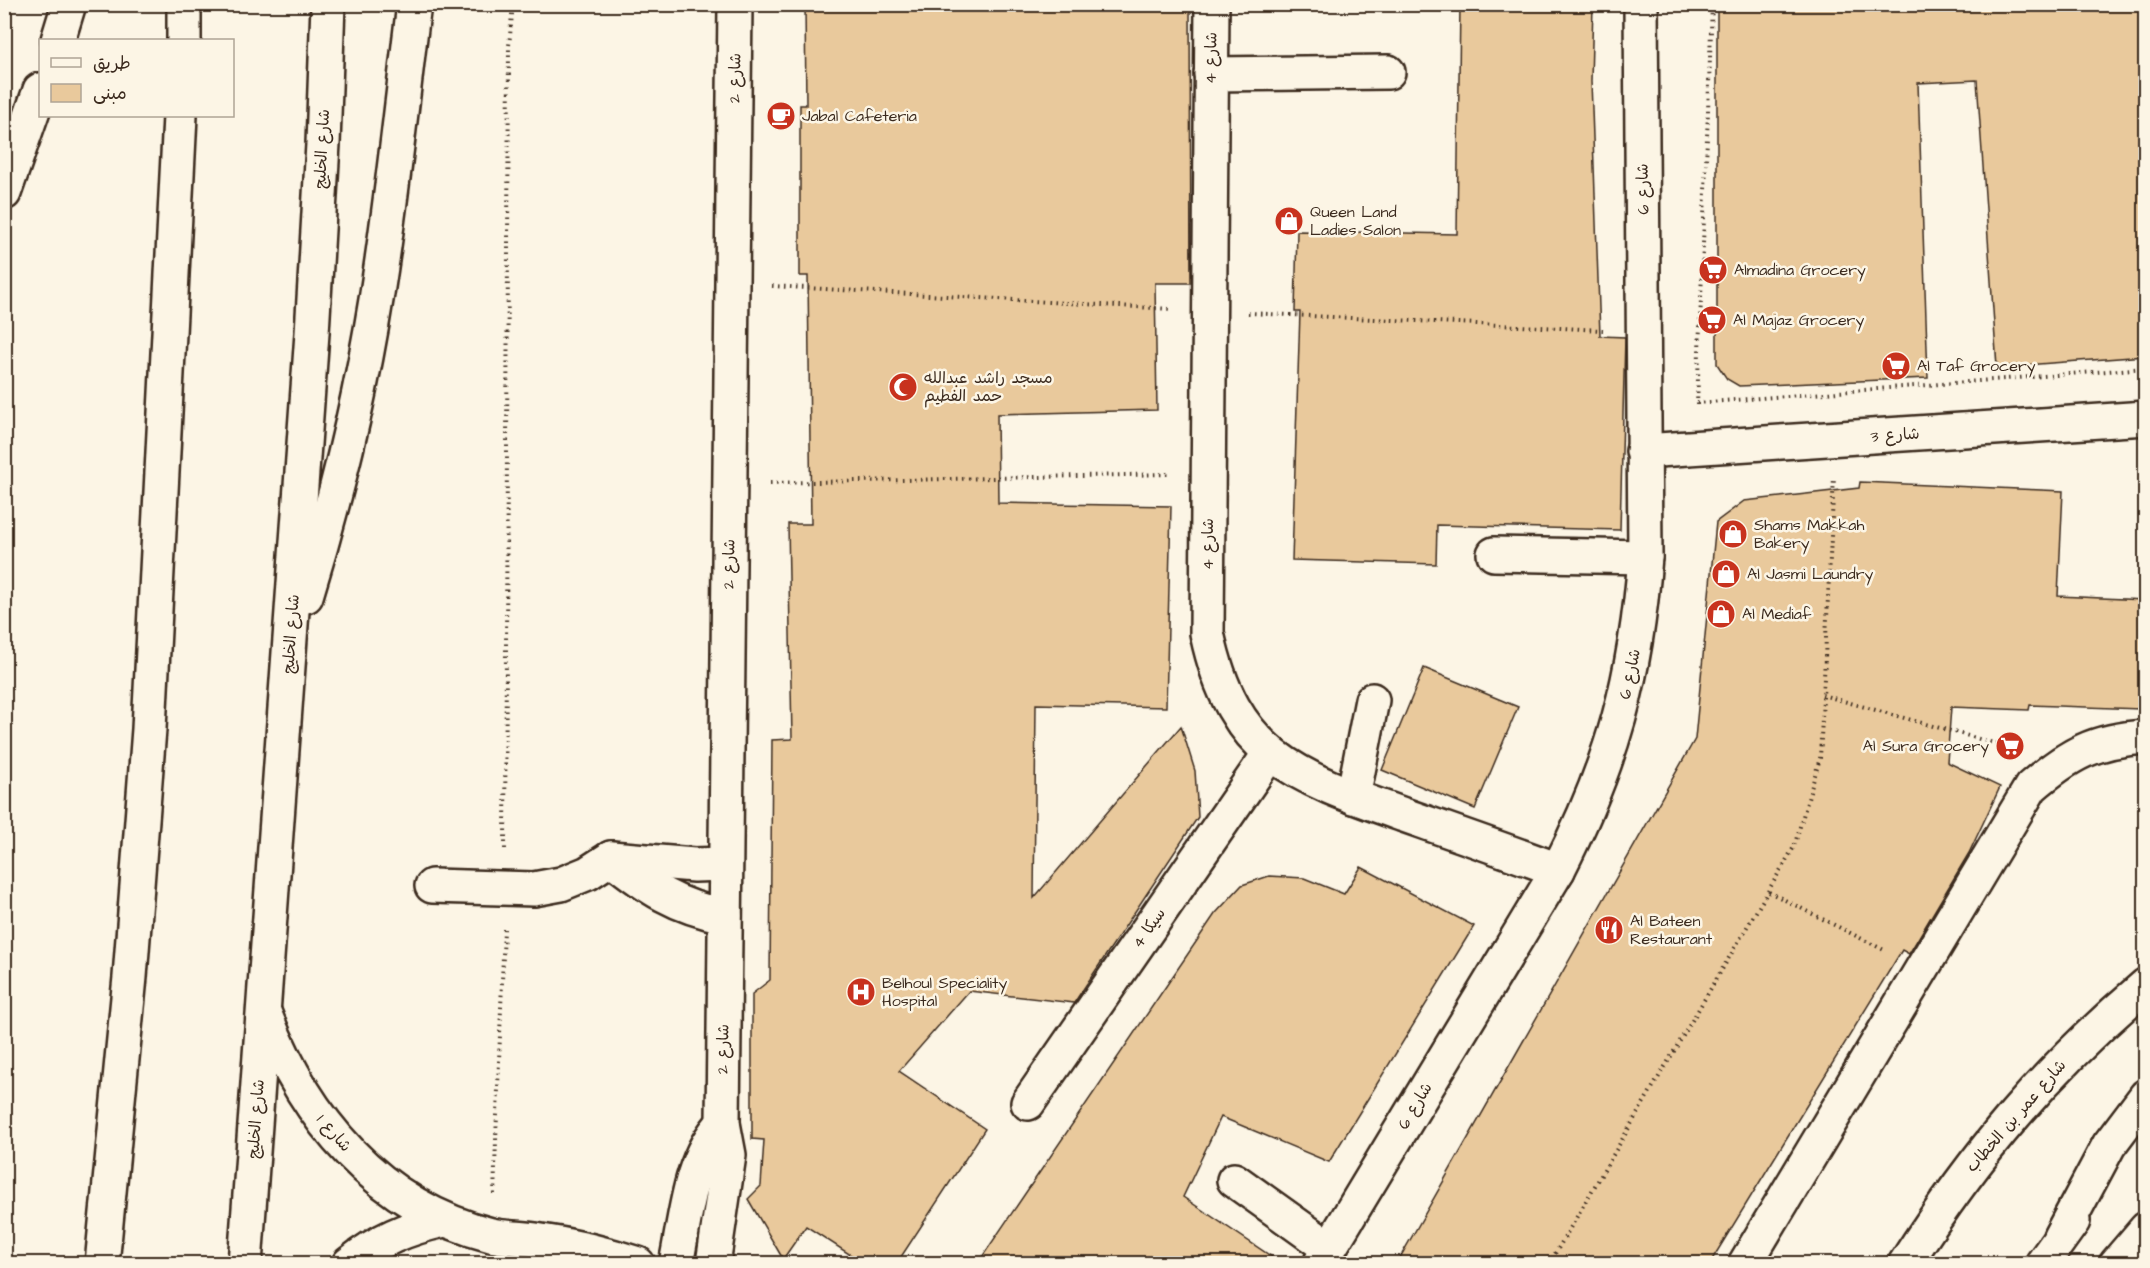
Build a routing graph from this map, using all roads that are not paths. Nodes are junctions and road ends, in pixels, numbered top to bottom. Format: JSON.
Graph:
{"nodes":[{"id":1,"x":69,"y":4,"type":"edge"},
{"id":2,"x":184,"y":4,"type":"edge"},
{"id":3,"x":328,"y":4,"type":"edge"},
{"id":4,"x":414,"y":4,"type":"edge"},
{"id":5,"x":735,"y":4,"type":"edge"},
{"id":6,"x":1212,"y":4,"type":"edge"},
{"id":7,"x":1641,"y":4,"type":"edge"},
{"id":8,"x":58,"y":39,"type":"edge"},
{"id":9,"x":184,"y":39,"type":"edge"},
{"id":10,"x":1388,"y":72,"type":"dead end"},
{"id":11,"x":1211,"y":74,"type":"junction"},
{"id":12,"x":39,"y":93,"type":"edge"},
{"id":13,"x":180,"y":117,"type":"edge"},
{"id":14,"x":4,"y":193,"type":"edge"},
{"id":15,"x":2145,"y":418,"type":"edge"},
{"id":16,"x":1644,"y":451,"type":"junction"},
{"id":17,"x":1494,"y":554,"type":"dead end"},
{"id":18,"x":1645,"y":557,"type":"junction"},
{"id":19,"x":289,"y":653,"type":"junction"},
{"id":20,"x":1372,"y":700,"type":"dead end"},
{"id":21,"x":2145,"y":737,"type":"edge"},
{"id":22,"x":1270,"y":753,"type":"junction"},
{"id":23,"x":1353,"y":797,"type":"junction"},
{"id":24,"x":611,"y":858,"type":"junction"},
{"id":25,"x":725,"y":864,"type":"junction"},
{"id":26,"x":1558,"y":870,"type":"junction"},
{"id":27,"x":432,"y":886,"type":"dead end"},
{"id":28,"x":725,"y":916,"type":"junction"},
{"id":29,"x":2145,"y":985,"type":"edge"},
{"id":30,"x":264,"y":1012,"type":"junction"},
{"id":31,"x":2145,"y":1096,"type":"edge"},
{"id":32,"x":1028,"y":1103,"type":"dead end"},
{"id":33,"x":723,"y":1123,"type":"junction"},
{"id":34,"x":2145,"y":1135,"type":"edge"},
{"id":35,"x":1234,"y":1180,"type":"dead end"},
{"id":36,"x":444,"y":1220,"type":"junction"},
{"id":37,"x":2145,"y":1229,"type":"edge"},
{"id":38,"x":2051,"y":1250,"type":"edge"},
{"id":39,"x":1324,"y":1256,"type":"edge"},
{"id":40,"x":102,"y":1263,"type":"edge"},
{"id":41,"x":246,"y":1263,"type":"edge"},
{"id":42,"x":349,"y":1263,"type":"edge"},
{"id":43,"x":638,"y":1263,"type":"edge"},
{"id":44,"x":676,"y":1263,"type":"edge"},
{"id":45,"x":713,"y":1263,"type":"edge"},
{"id":46,"x":1744,"y":1263,"type":"edge"},
{"id":47,"x":1905,"y":1263,"type":"edge"},
{"id":48,"x":2116,"y":1263,"type":"edge"}],
"edges":[{"from":1,"to":8,"type":"main road"},
{"from":2,"to":9,"type":"main road"},
{"from":3,"to":19,"type":"main road","name":"شارع الخليج"},
{"from":4,"to":19,"type":"main road"},
{"from":5,"to":25,"type":"main road","name":"شارع 2"},
{"from":6,"to":11,"type":"main road","name":"شارع 4"},
{"from":7,"to":16,"type":"main road","name":"شارع 6"},
{"from":10,"to":11,"type":"main road"},
{"from":11,"to":22,"type":"main road","name":"شارع 4"},
{"from":12,"to":14,"type":"main road"},
{"from":13,"to":40,"type":"main road"},
{"from":15,"to":16,"type":"main road","name":"شارع 3"},
{"from":16,"to":18,"type":"main road","name":"شارع 6"},
{"from":17,"to":18,"type":"main road"},
{"from":18,"to":26,"type":"main road","name":"شارع 6"},
{"from":19,"to":30,"type":"main road","name":"شارع الخليج"},
{"from":20,"to":23,"type":"main road"},
{"from":21,"to":46,"type":"main road"},
{"from":22,"to":23,"type":"main road","name":"شارع 4"},
{"from":22,"to":32,"type":"main road","name":"4 سيكا"},
{"from":23,"to":26,"type":"main road","name":"شارع 4"},
{"from":24,"to":25,"type":"main road"},
{"from":24,"to":27,"type":"main road"},
{"from":24,"to":28,"type":"main road"},
{"from":25,"to":28,"type":"main road","name":"شارع 2"},
{"from":26,"to":39,"type":"main road","name":"شارع 6"},
{"from":28,"to":33,"type":"main road","name":"شارع 2"},
{"from":29,"to":47,"type":"main road","name":"شارع عمر بن الخطاب"},
{"from":30,"to":36,"type":"main road","name":"شارع 1"},
{"from":30,"to":41,"type":"main road","name":"شارع الخليج"},
{"from":31,"to":38,"type":"main road"},
{"from":33,"to":44,"type":"main road"},
{"from":33,"to":45,"type":"main road","name":"شارع 2"},
{"from":34,"to":38,"type":"main road"},
{"from":35,"to":39,"type":"main road"},
{"from":36,"to":42,"type":"main road"},
{"from":36,"to":43,"type":"main road","name":"شارع 1"},
{"from":37,"to":48,"type":"main road"}]}
